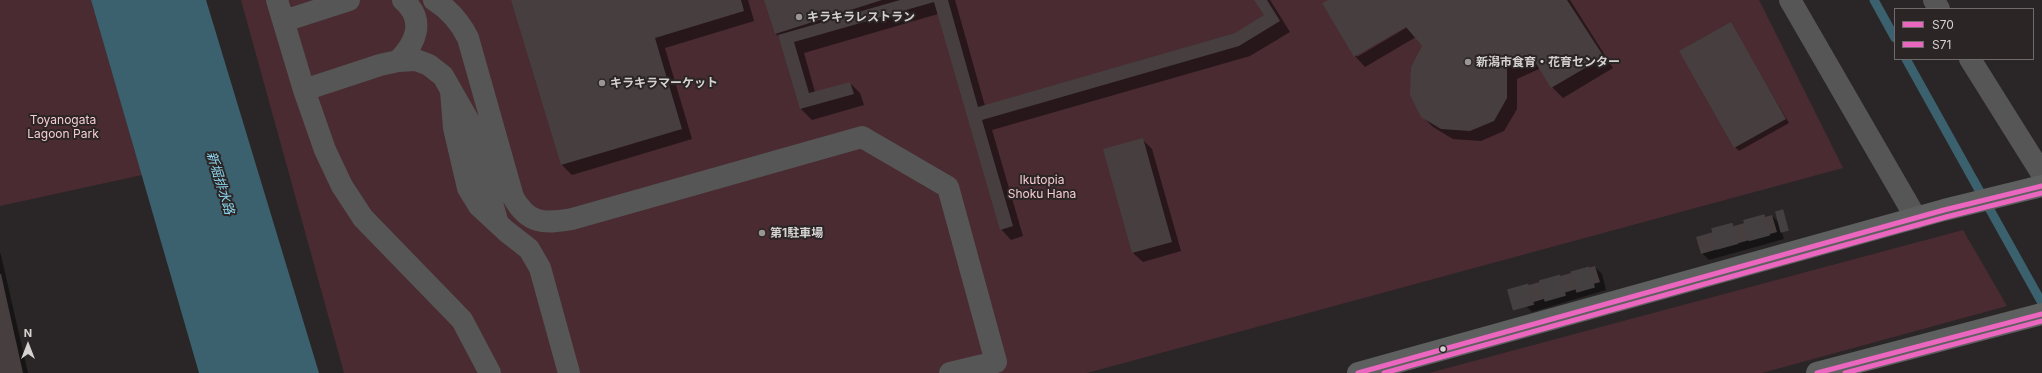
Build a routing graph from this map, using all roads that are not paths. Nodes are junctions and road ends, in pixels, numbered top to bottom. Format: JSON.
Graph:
{"nodes":[{"id":1,"x":277,"y":0,"type":"edge"},
{"id":2,"x":349,"y":0,"type":"edge"},
{"id":3,"x":403,"y":0,"type":"edge"},
{"id":4,"x":434,"y":0,"type":"edge"},
{"id":5,"x":1790,"y":0,"type":"edge"},
{"id":6,"x":284,"y":21,"type":"junction"},
{"id":7,"x":1971,"y":60,"type":"edge"},
{"id":8,"x":398,"y":61,"type":"junction"},
{"id":9,"x":304,"y":90,"type":"junction"},
{"id":10,"x":2042,"y":174,"type":"edge"},
{"id":11,"x":2035,"y":188,"type":"edge"},
{"id":12,"x":1916,"y":218,"type":"junction"},
{"id":13,"x":2042,"y":314,"type":"edge"},
{"id":14,"x":490,"y":373,"type":"edge"},
{"id":15,"x":569,"y":373,"type":"edge"},
{"id":16,"x":950,"y":373,"type":"edge"},
{"id":17,"x":1358,"y":373,"type":"edge"},
{"id":18,"x":1817,"y":373,"type":"edge"}],
"edges":[{"from":1,"to":6,"type":"street"},
{"from":2,"to":6,"type":"street"},
{"from":3,"to":8,"type":"street"},
{"from":4,"to":16,"type":"street"},
{"from":5,"to":12,"type":"street"},
{"from":6,"to":9,"type":"street"},
{"from":7,"to":10,"type":"street"},
{"from":8,"to":9,"type":"street"},
{"from":8,"to":15,"type":"street"},
{"from":9,"to":14,"type":"street"},
{"from":11,"to":12,"type":"main road"},
{"from":12,"to":17,"type":"main road"},
{"from":13,"to":18,"type":"main road"}]}
